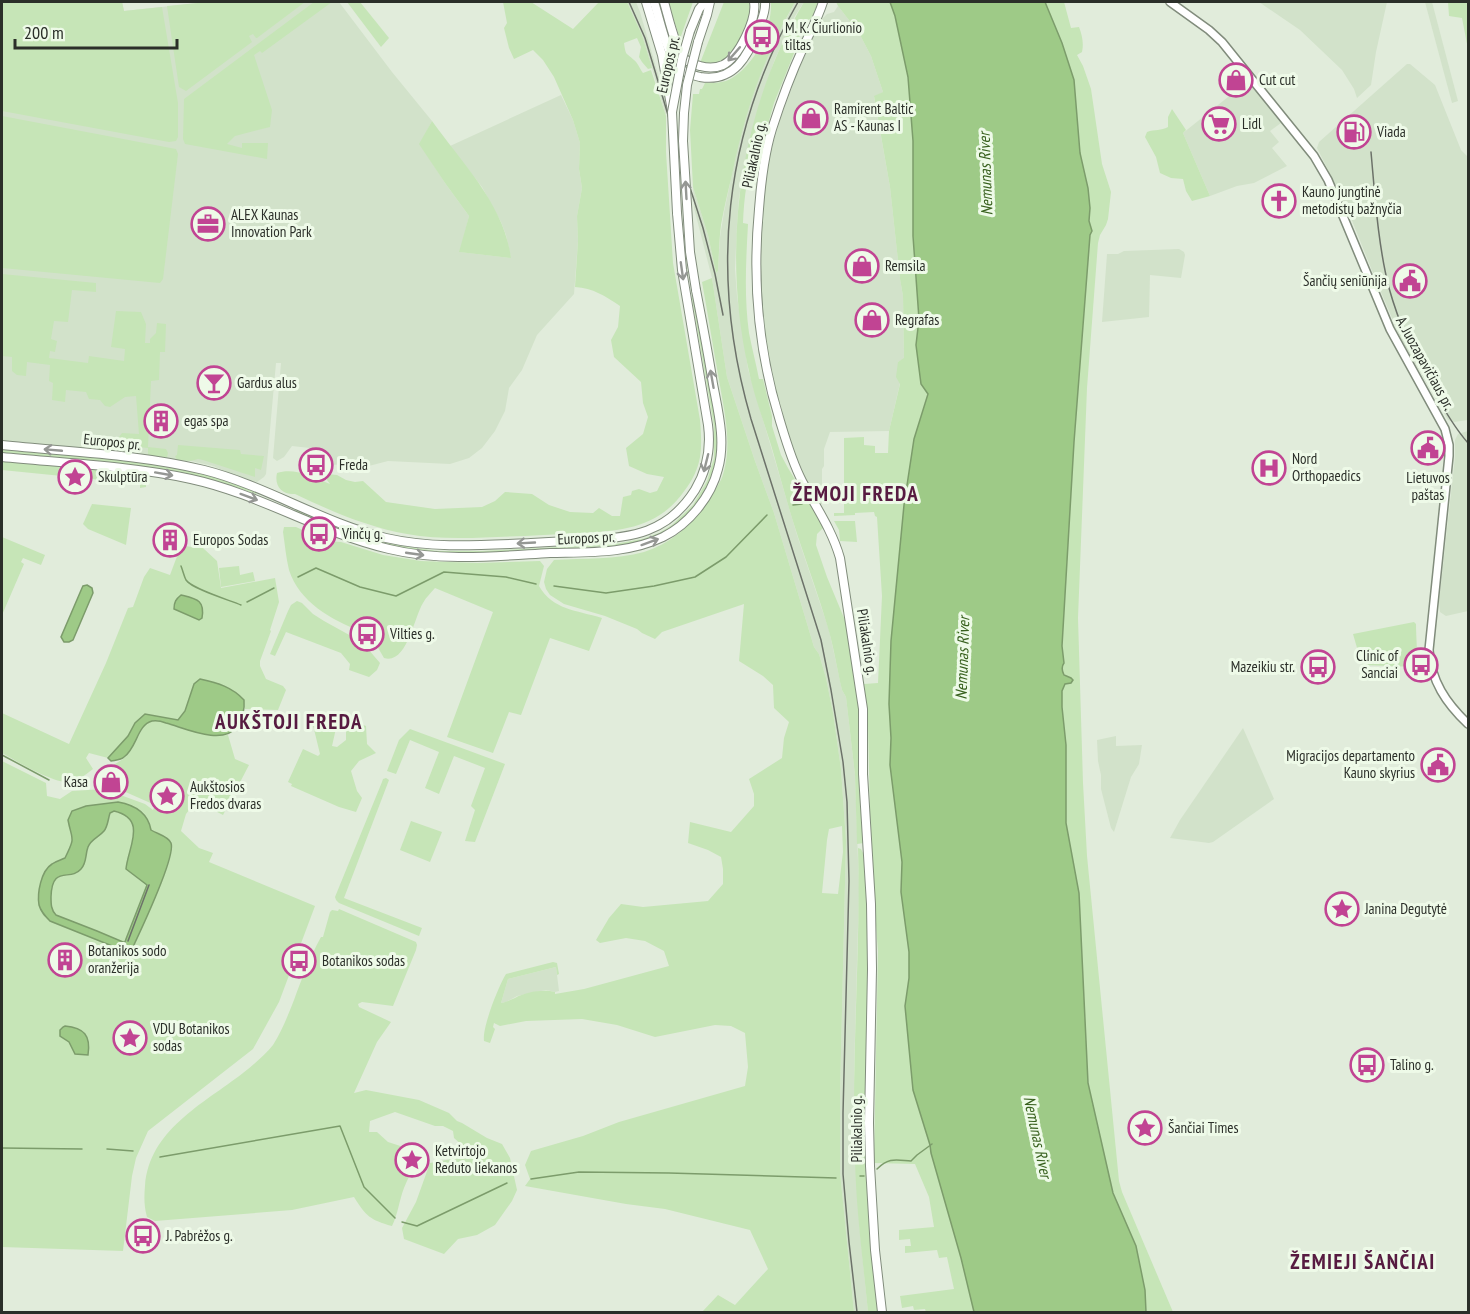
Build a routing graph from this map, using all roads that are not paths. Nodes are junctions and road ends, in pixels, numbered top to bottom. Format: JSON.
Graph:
{"nodes":[{"id":1,"x":646,"y":2,"type":"edge"},
{"id":2,"x":654,"y":2,"type":"edge"},
{"id":3,"x":664,"y":2,"type":"edge"},
{"id":4,"x":705,"y":2,"type":"edge"},
{"id":5,"x":710,"y":2,"type":"edge"},
{"id":6,"x":717,"y":2,"type":"edge"},
{"id":7,"x":754,"y":2,"type":"edge"},
{"id":8,"x":765,"y":2,"type":"edge"},
{"id":9,"x":822,"y":2,"type":"edge"},
{"id":10,"x":1170,"y":2,"type":"edge"},
{"id":11,"x":707,"y":15,"type":"junction"},
{"id":12,"x":672,"y":112,"type":"junction"},
{"id":13,"x":2,"y":445,"type":"edge"},
{"id":14,"x":2,"y":457,"type":"edge"},
{"id":15,"x":1468,"y":723,"type":"edge"},
{"id":16,"x":882,"y":1312,"type":"edge"}],
"edges":[{"from":1,"to":12,"type":"main road"},
{"from":2,"to":8,"type":"main road"},
{"from":7,"to":3,"type":"main road","one_way":true},
{"from":4,"to":12,"type":"main road","name":"Europos pr.","bridge":true},
{"from":5,"to":11,"type":"main road"},
{"from":6,"to":11,"type":"main road"},
{"from":9,"to":16,"type":"main road","name":"Piliakalnio g."},
{"from":10,"to":15,"type":"main road","name":"A. Juozapavičiaus pr."},
{"from":14,"to":11,"type":"main road","name":"Europos pr.","one_way":true,"bridge":true},
{"from":12,"to":13,"type":"main road","name":"Europos pr.","one_way":true,"bridge":true}]}
